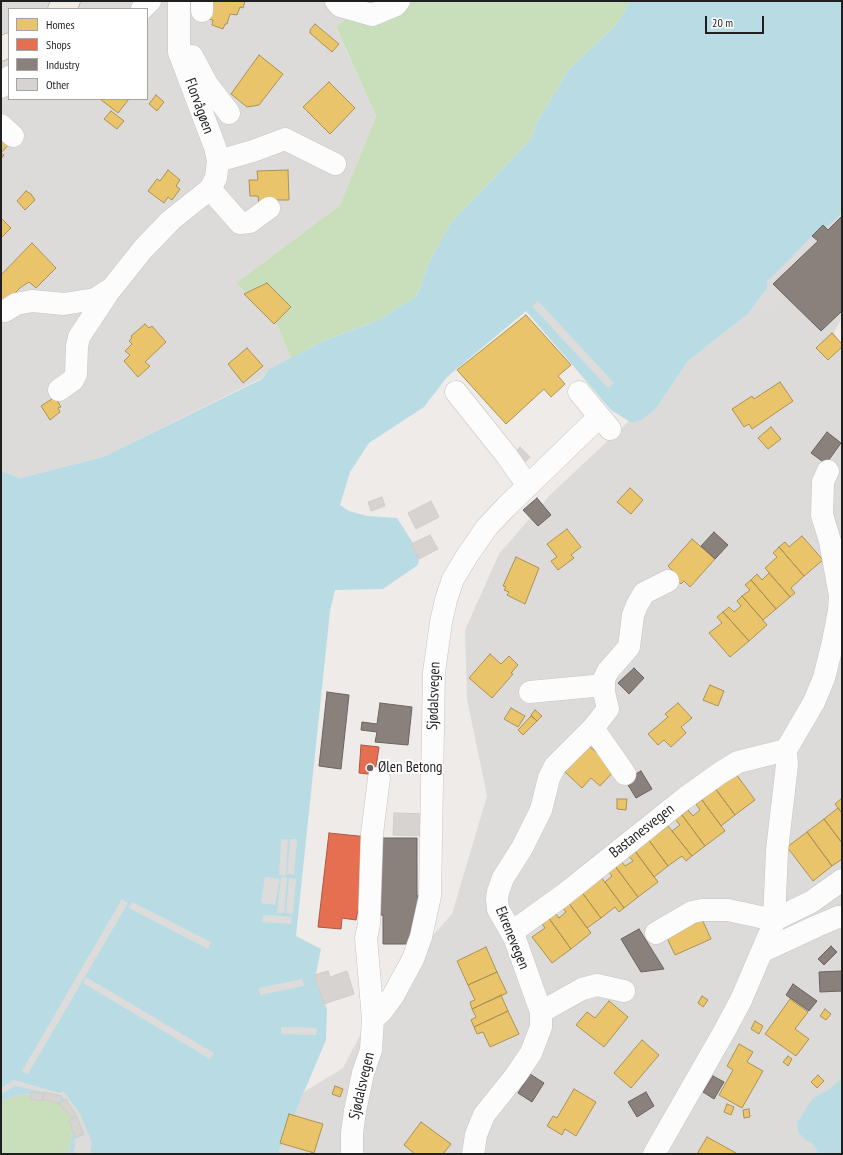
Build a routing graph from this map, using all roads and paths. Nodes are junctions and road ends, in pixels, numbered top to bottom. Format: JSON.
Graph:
{"nodes":[{"id":1,"x":69,"y":1,"type":"edge"},
{"id":2,"x":336,"y":1,"type":"edge"},
{"id":3,"x":399,"y":1,"type":"edge"},
{"id":4,"x":60,"y":8,"type":"edge"},
{"id":5,"x":179,"y":11,"type":"edge"},
{"id":6,"x":8,"y":78,"type":"edge"},
{"id":7,"x":1,"y":87,"type":"edge"},
{"id":8,"x":229,"y":113,"type":"dead end"},
{"id":9,"x":218,"y":161,"type":"junction"},
{"id":10,"x":335,"y":164,"type":"dead end"},
{"id":11,"x":210,"y":189,"type":"junction"},
{"id":12,"x":269,"y":208,"type":"dead end"},
{"id":13,"x":112,"y":288,"type":"junction"},
{"id":14,"x":5,"y":311,"type":"dead end"},
{"id":15,"x":59,"y":390,"type":"dead end"},
{"id":16,"x":456,"y":392,"type":"dead end"},
{"id":17,"x":579,"y":392,"type":"dead end"},
{"id":18,"x":828,"y":471,"type":"dead end"},
{"id":19,"x":528,"y":486,"type":"junction"},
{"id":20,"x":668,"y":581,"type":"dead end"},
{"id":21,"x":841,"y":596,"type":"edge"},
{"id":22,"x":604,"y":685,"type":"junction"},
{"id":23,"x":530,"y":692,"type":"dead end"},
{"id":24,"x":593,"y":728,"type":"junction"},
{"id":25,"x":786,"y":750,"type":"junction"},
{"id":26,"x":625,"y":774,"type":"dead end"},
{"id":27,"x":379,"y":778,"type":"dead end"},
{"id":28,"x":842,"y":880,"type":"edge"},
{"id":29,"x":842,"y":917,"type":"edge"},
{"id":30,"x":774,"y":920,"type":"junction"},
{"id":31,"x":656,"y":933,"type":"dead end"},
{"id":32,"x":515,"y":938,"type":"junction"},
{"id":33,"x":763,"y":951,"type":"junction"},
{"id":34,"x":624,"y":991,"type":"dead end"},
{"id":35,"x":541,"y":1012,"type":"junction"},
{"id":36,"x":373,"y":1019,"type":"junction"},
{"id":37,"x":352,"y":1154,"type":"edge"},
{"id":38,"x":473,"y":1154,"type":"edge"},
{"id":39,"x":654,"y":1154,"type":"edge"}],
"edges":[{"from":1,"to":4,"type":"main road"},
{"from":2,"to":3,"type":"street"},
{"from":5,"to":8,"type":"street","name":"Florvågøen"},
{"from":5,"to":9,"type":"street","name":"Florvågøen"},
{"from":6,"to":7,"type":"street"},
{"from":9,"to":10,"type":"street"},
{"from":9,"to":11,"type":"street","name":"Florvågøen"},
{"from":11,"to":12,"type":"street"},
{"from":11,"to":13,"type":"street"},
{"from":13,"to":14,"type":"street"},
{"from":13,"to":15,"type":"street"},
{"from":16,"to":19,"type":"street"},
{"from":17,"to":19,"type":"street","name":"Sjødalsvegen"},
{"from":18,"to":21,"type":"street"},
{"from":19,"to":36,"type":"street","name":"Sjødalsvegen"},
{"from":20,"to":22,"type":"street"},
{"from":21,"to":25,"type":"street"},
{"from":22,"to":23,"type":"street"},
{"from":22,"to":24,"type":"street","name":"Ekrenevegen"},
{"from":24,"to":26,"type":"street"},
{"from":24,"to":32,"type":"street","name":"Ekrenevegen"},
{"from":25,"to":30,"type":"street"},
{"from":25,"to":32,"type":"street","name":"Bastanesvegen"},
{"from":27,"to":36,"type":"street","name":"Sjødalsvegen"},
{"from":28,"to":30,"type":"street"},
{"from":29,"to":33,"type":"street"},
{"from":30,"to":31,"type":"street"},
{"from":30,"to":33,"type":"street"},
{"from":32,"to":35,"type":"street","name":"Ekrenevegen"},
{"from":33,"to":39,"type":"street"},
{"from":34,"to":35,"type":"street"},
{"from":35,"to":38,"type":"street","name":"Ekrenevegen"},
{"from":36,"to":37,"type":"street","name":"Sjødalsvegen"}]}
